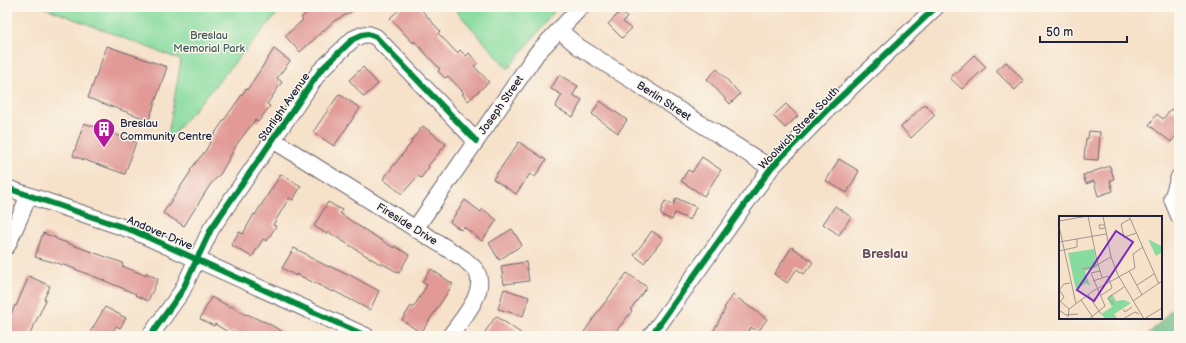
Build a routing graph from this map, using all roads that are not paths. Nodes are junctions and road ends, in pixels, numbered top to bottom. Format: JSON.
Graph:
{"nodes":[{"id":1,"x":581,"y":7,"type":"edge"},
{"id":2,"x":936,"y":7,"type":"edge"},
{"id":3,"x":559,"y":30,"type":"junction"},
{"id":4,"x":273,"y":140,"type":"junction"},
{"id":5,"x":476,"y":141,"type":"junction"},
{"id":6,"x":771,"y":168,"type":"junction"},
{"id":7,"x":1179,"y":177,"type":"edge"},
{"id":8,"x":7,"y":188,"type":"edge"},
{"id":9,"x":28,"y":196,"type":"junction"},
{"id":10,"x":1179,"y":216,"type":"edge"},
{"id":11,"x":415,"y":229,"type":"junction"},
{"id":12,"x":7,"y":246,"type":"edge"},
{"id":13,"x":197,"y":260,"type":"junction"},
{"id":14,"x":150,"y":336,"type":"edge"},
{"id":15,"x":366,"y":336,"type":"edge"},
{"id":16,"x":450,"y":336,"type":"edge"},
{"id":17,"x":651,"y":336,"type":"edge"}],
"edges":[{"from":1,"to":3,"type":"street","name":"Joseph Street"},
{"from":2,"to":6,"type":"street","name":"Woolwich Street South"},
{"from":3,"to":5,"type":"street","name":"Joseph Street"},
{"from":3,"to":6,"type":"street","name":"Berlin Street"},
{"from":4,"to":5,"type":"street","name":"Starlight Avenue"},
{"from":4,"to":11,"type":"street","name":"Fireside Drive"},
{"from":4,"to":13,"type":"street","name":"Starlight Avenue"},
{"from":5,"to":11,"type":"street","name":"Joseph Street"},
{"from":6,"to":17,"type":"street","name":"Woolwich Street South"},
{"from":7,"to":10,"type":"street"},
{"from":8,"to":9,"type":"street","name":"Andover Drive"},
{"from":9,"to":12,"type":"street"},
{"from":9,"to":13,"type":"street","name":"Andover Drive"},
{"from":11,"to":16,"type":"street","name":"Fireside Drive"},
{"from":13,"to":14,"type":"street","name":"Starlight Avenue"},
{"from":13,"to":15,"type":"street","name":"Andover Drive"}]}
